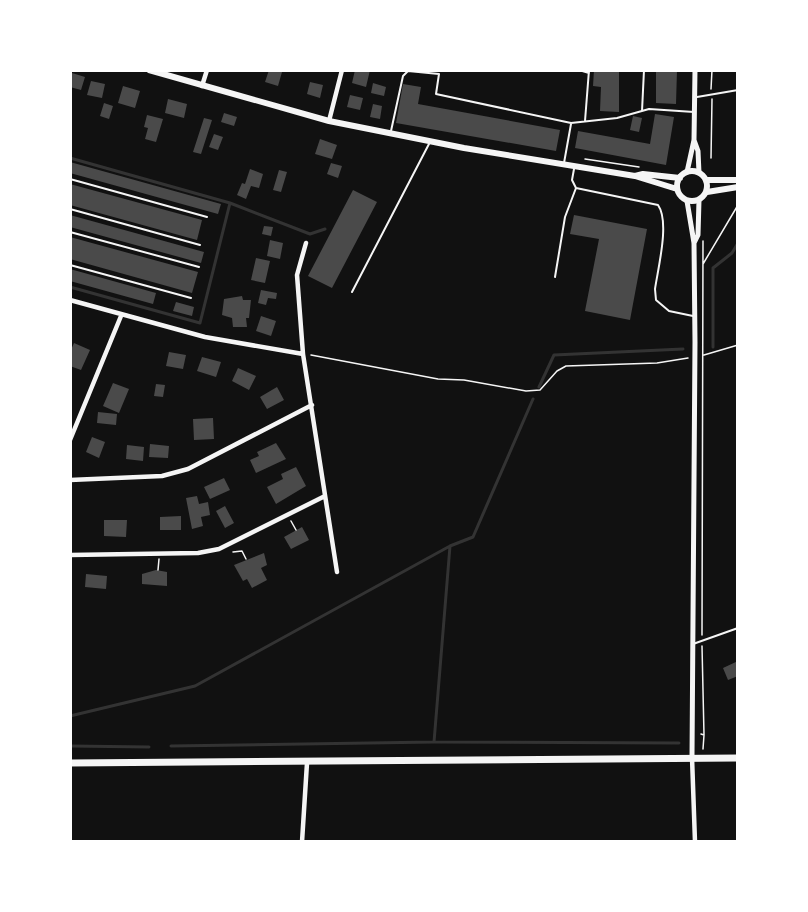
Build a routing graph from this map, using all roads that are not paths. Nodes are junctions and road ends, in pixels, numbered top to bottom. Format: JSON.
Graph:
{"nodes":[{"id":1,"x":149,"y":70,"type":"edge"},
{"id":2,"x":207,"y":70,"type":"edge"},
{"id":3,"x":342,"y":70,"type":"edge"},
{"id":4,"x":579,"y":70,"type":"edge"},
{"id":5,"x":644,"y":70,"type":"edge"},
{"id":6,"x":695,"y":70,"type":"edge"},
{"id":7,"x":589,"y":72,"type":"edge"},
{"id":8,"x":202,"y":86,"type":"junction"},
{"id":9,"x":738,"y":90,"type":"edge"},
{"id":10,"x":694,"y":98,"type":"junction"},
{"id":11,"x":642,"y":111,"type":"junction"},
{"id":12,"x":694,"y":112,"type":"junction"},
{"id":13,"x":329,"y":121,"type":"junction"},
{"id":14,"x":585,"y":122,"type":"junction"},
{"id":15,"x":571,"y":123,"type":"junction"},
{"id":16,"x":391,"y":134,"type":"junction"},
{"id":17,"x":694,"y":140,"type":"junction"},
{"id":18,"x":430,"y":142,"type":"junction"},
{"id":19,"x":564,"y":165,"type":"junction"},
{"id":20,"x":574,"y":167,"type":"junction"},
{"id":21,"x":687,"y":172,"type":"junction"},
{"id":22,"x":699,"y":173,"type":"junction"},
{"id":23,"x":634,"y":176,"type":"junction"},
{"id":24,"x":680,"y":178,"type":"junction"},
{"id":25,"x":70,"y":179,"type":"edge"},
{"id":26,"x":706,"y":180,"type":"junction"},
{"id":27,"x":738,"y":180,"type":"edge"},
{"id":28,"x":738,"y":187,"type":"edge"},
{"id":29,"x":576,"y":188,"type":"junction"},
{"id":30,"x":677,"y":189,"type":"junction"},
{"id":31,"x":707,"y":192,"type":"junction"},
{"id":32,"x":699,"y":200,"type":"junction"},
{"id":33,"x":687,"y":201,"type":"junction"},
{"id":34,"x":70,"y":209,"type":"edge"},
{"id":35,"x":207,"y":217,"type":"dead end"},
{"id":36,"x":70,"y":232,"type":"edge"},
{"id":37,"x":306,"y":243,"type":"dead end"},
{"id":38,"x":694,"y":243,"type":"junction"},
{"id":39,"x":200,"y":245,"type":"dead end"},
{"id":40,"x":70,"y":265,"type":"edge"},
{"id":41,"x":199,"y":267,"type":"dead end"},
{"id":42,"x":555,"y":277,"type":"dead end"},
{"id":43,"x":352,"y":292,"type":"dead end"},
{"id":44,"x":190,"y":298,"type":"dead end"},
{"id":45,"x":70,"y":300,"type":"edge"},
{"id":46,"x":121,"y":316,"type":"junction"},
{"id":47,"x":694,"y":316,"type":"junction"},
{"id":48,"x":303,"y":354,"type":"junction"},
{"id":49,"x":312,"y":405,"type":"junction"},
{"id":50,"x":70,"y":440,"type":"edge"},
{"id":51,"x":70,"y":480,"type":"edge"},
{"id":52,"x":325,"y":496,"type":"junction"},
{"id":53,"x":70,"y":555,"type":"edge"},
{"id":54,"x":337,"y":572,"type":"dead end"},
{"id":55,"x":738,"y":628,"type":"edge"},
{"id":56,"x":693,"y":644,"type":"junction"},
{"id":57,"x":692,"y":757,"type":"junction"},
{"id":58,"x":738,"y":758,"type":"edge"},
{"id":59,"x":70,"y":763,"type":"edge"},
{"id":60,"x":307,"y":763,"type":"junction"},
{"id":61,"x":302,"y":842,"type":"edge"},
{"id":62,"x":695,"y":842,"type":"edge"}],
"edges":[{"from":1,"to":8,"type":"main road"},
{"from":2,"to":8,"type":"street"},
{"from":3,"to":13,"type":"street"},
{"from":4,"to":7,"type":"lane"},
{"from":5,"to":11,"type":"lane"},
{"from":6,"to":10,"type":"street"},
{"from":7,"to":14,"type":"lane"},
{"from":8,"to":13,"type":"main road"},
{"from":9,"to":10,"type":"lane"},
{"from":10,"to":12,"type":"street"},
{"from":11,"to":12,"type":"lane"},
{"from":11,"to":14,"type":"lane"},
{"from":12,"to":17,"type":"street"},
{"from":13,"to":16,"type":"main road"},
{"from":14,"to":15,"type":"lane"},
{"from":15,"to":16,"type":"lane"},
{"from":15,"to":19,"type":"lane"},
{"from":16,"to":18,"type":"main road"},
{"from":17,"to":21,"type":"street"},
{"from":17,"to":22,"type":"street"},
{"from":18,"to":19,"type":"main road"},
{"from":18,"to":43,"type":"lane"},
{"from":19,"to":20,"type":"main road"},
{"from":20,"to":23,"type":"main road"},
{"from":20,"to":29,"type":"lane"},
{"from":21,"to":22,"type":"main road"},
{"from":21,"to":24,"type":"main road"},
{"from":22,"to":26,"type":"main road"},
{"from":23,"to":24,"type":"main road"},
{"from":23,"to":30,"type":"main road"},
{"from":24,"to":30,"type":"main road"},
{"from":25,"to":35,"type":"lane"},
{"from":26,"to":27,"type":"main road"},
{"from":26,"to":31,"type":"main road"},
{"from":28,"to":31,"type":"main road"},
{"from":29,"to":42,"type":"lane"},
{"from":29,"to":47,"type":"lane"},
{"from":30,"to":33,"type":"main road"},
{"from":31,"to":32,"type":"main road"},
{"from":32,"to":33,"type":"main road"},
{"from":32,"to":38,"type":"street"},
{"from":33,"to":38,"type":"street"},
{"from":34,"to":39,"type":"lane"},
{"from":36,"to":41,"type":"lane"},
{"from":37,"to":48,"type":"street"},
{"from":38,"to":47,"type":"street"},
{"from":40,"to":44,"type":"lane"},
{"from":45,"to":46,"type":"street"},
{"from":46,"to":48,"type":"street"},
{"from":46,"to":50,"type":"street"},
{"from":47,"to":56,"type":"street"},
{"from":48,"to":49,"type":"street"},
{"from":49,"to":51,"type":"street"},
{"from":49,"to":52,"type":"street"},
{"from":52,"to":53,"type":"street"},
{"from":52,"to":54,"type":"street"},
{"from":55,"to":56,"type":"lane"},
{"from":56,"to":57,"type":"street"},
{"from":57,"to":58,"type":"highway"},
{"from":57,"to":60,"type":"highway"},
{"from":57,"to":62,"type":"street"},
{"from":59,"to":60,"type":"highway"},
{"from":60,"to":61,"type":"street"}]}
